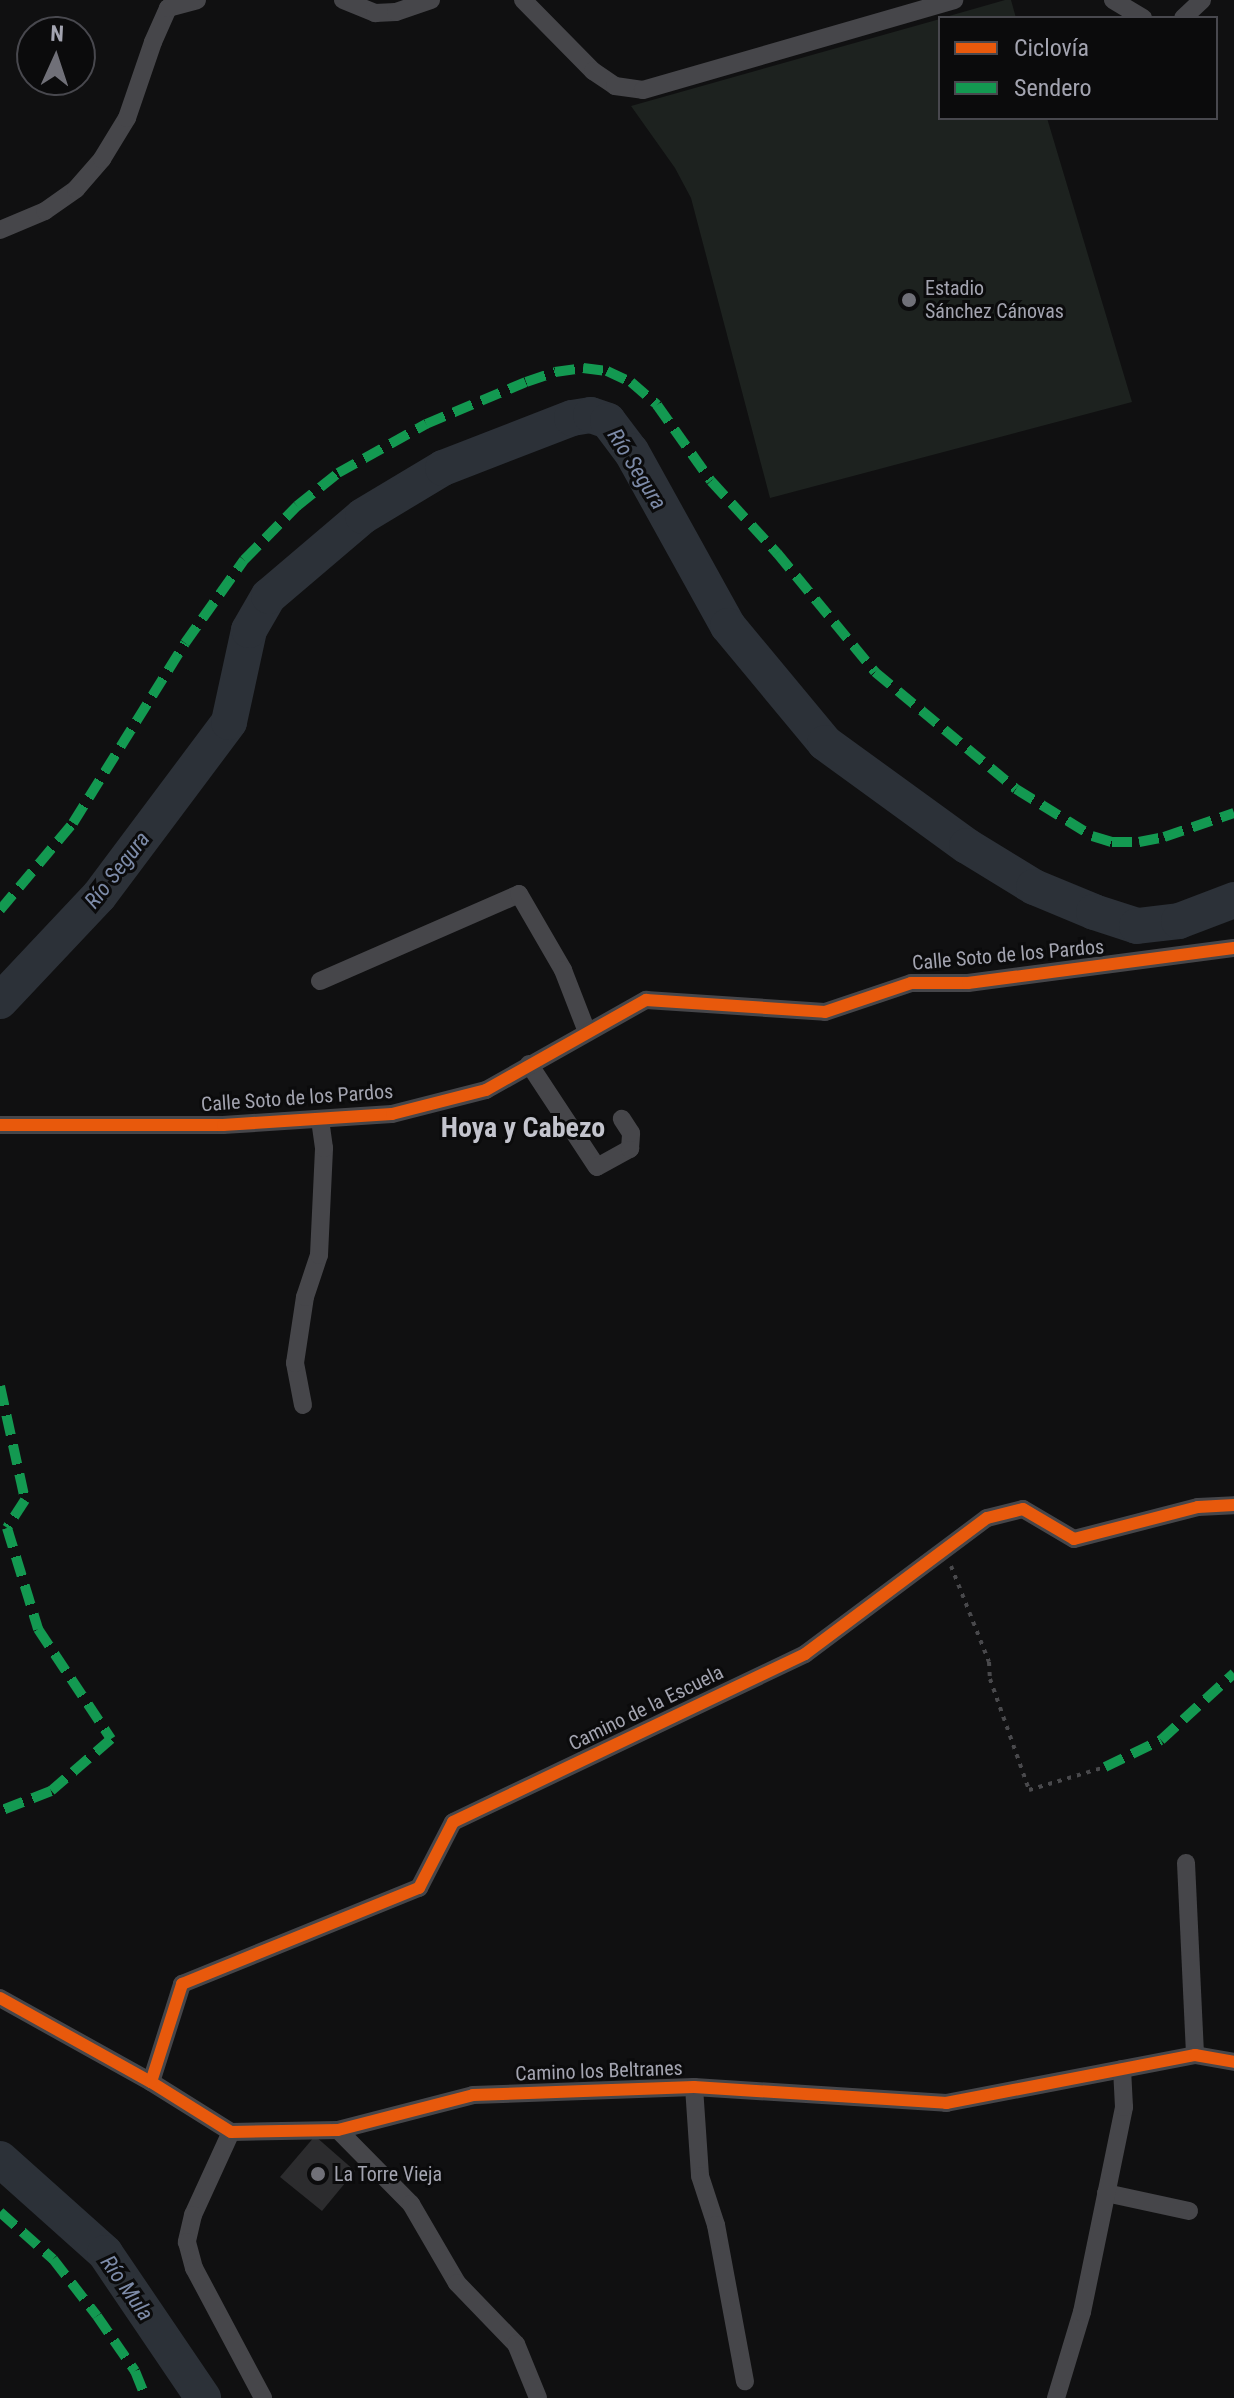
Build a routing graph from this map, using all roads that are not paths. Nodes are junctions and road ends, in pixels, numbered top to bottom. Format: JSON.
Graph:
{"nodes":[{"id":1,"x":197,"y":0,"type":"edge"},
{"id":2,"x":343,"y":0,"type":"edge"},
{"id":3,"x":431,"y":0,"type":"edge"},
{"id":4,"x":523,"y":0,"type":"edge"},
{"id":5,"x":954,"y":0,"type":"edge"},
{"id":6,"x":1113,"y":0,"type":"edge"},
{"id":7,"x":1202,"y":0,"type":"edge"},
{"id":8,"x":1140,"y":16,"type":"edge"},
{"id":9,"x":1185,"y":16,"type":"edge"},
{"id":10,"x":0,"y":230,"type":"edge"},
{"id":11,"x":1234,"y":948,"type":"edge"},
{"id":12,"x":320,"y":981,"type":"dead end"},
{"id":13,"x":587,"y":1032,"type":"junction"},
{"id":14,"x":529,"y":1064,"type":"junction"},
{"id":15,"x":320,"y":1119,"type":"junction"},
{"id":16,"x":622,"y":1119,"type":"dead end"},
{"id":17,"x":0,"y":1125,"type":"edge"},
{"id":18,"x":303,"y":1405,"type":"dead end"},
{"id":19,"x":1234,"y":1505,"type":"edge"},
{"id":20,"x":1186,"y":1863,"type":"dead end"},
{"id":21,"x":0,"y":1998,"type":"edge"},
{"id":22,"x":1195,"y":2055,"type":"junction"},
{"id":23,"x":1234,"y":2062,"type":"edge"},
{"id":24,"x":1122,"y":2069,"type":"junction"},
{"id":25,"x":151,"y":2082,"type":"junction"},
{"id":26,"x":694,"y":2087,"type":"junction"},
{"id":27,"x":338,"y":2130,"type":"junction"},
{"id":28,"x":231,"y":2132,"type":"junction"},
{"id":29,"x":1106,"y":2193,"type":"junction"},
{"id":30,"x":1189,"y":2211,"type":"dead end"},
{"id":31,"x":745,"y":2381,"type":"dead end"},
{"id":32,"x":1059,"y":2397,"type":"edge"},
{"id":33,"x":263,"y":2398,"type":"edge"},
{"id":34,"x":538,"y":2398,"type":"edge"}],
"edges":[{"from":1,"to":10,"type":"street"},
{"from":2,"to":3,"type":"street"},
{"from":4,"to":5,"type":"street"},
{"from":6,"to":8,"type":"street"},
{"from":7,"to":9,"type":"street"},
{"from":11,"to":13,"type":"street","name":"Calle Soto de los Pardos"},
{"from":12,"to":13,"type":"street"},
{"from":13,"to":14,"type":"street","name":"Calle Soto de los Pardos"},
{"from":14,"to":15,"type":"street","name":"Calle Soto de los Pardos"},
{"from":14,"to":16,"type":"street"},
{"from":15,"to":17,"type":"street","name":"Calle Soto de los Pardos"},
{"from":15,"to":18,"type":"street"},
{"from":19,"to":25,"type":"street","name":"Camino de la Escuela"},
{"from":20,"to":22,"type":"street"},
{"from":21,"to":25,"type":"street"},
{"from":22,"to":23,"type":"street","name":"Camino los Beltranes"},
{"from":22,"to":24,"type":"street","name":"Camino los Beltranes"},
{"from":24,"to":26,"type":"street","name":"Camino los Beltranes"},
{"from":24,"to":29,"type":"street"},
{"from":25,"to":28,"type":"street"},
{"from":26,"to":27,"type":"street","name":"Camino los Beltranes"},
{"from":26,"to":31,"type":"street"},
{"from":27,"to":28,"type":"street","name":"Camino los Beltranes"},
{"from":27,"to":34,"type":"street"},
{"from":28,"to":33,"type":"street"},
{"from":29,"to":30,"type":"street"},
{"from":29,"to":32,"type":"street"}]}
